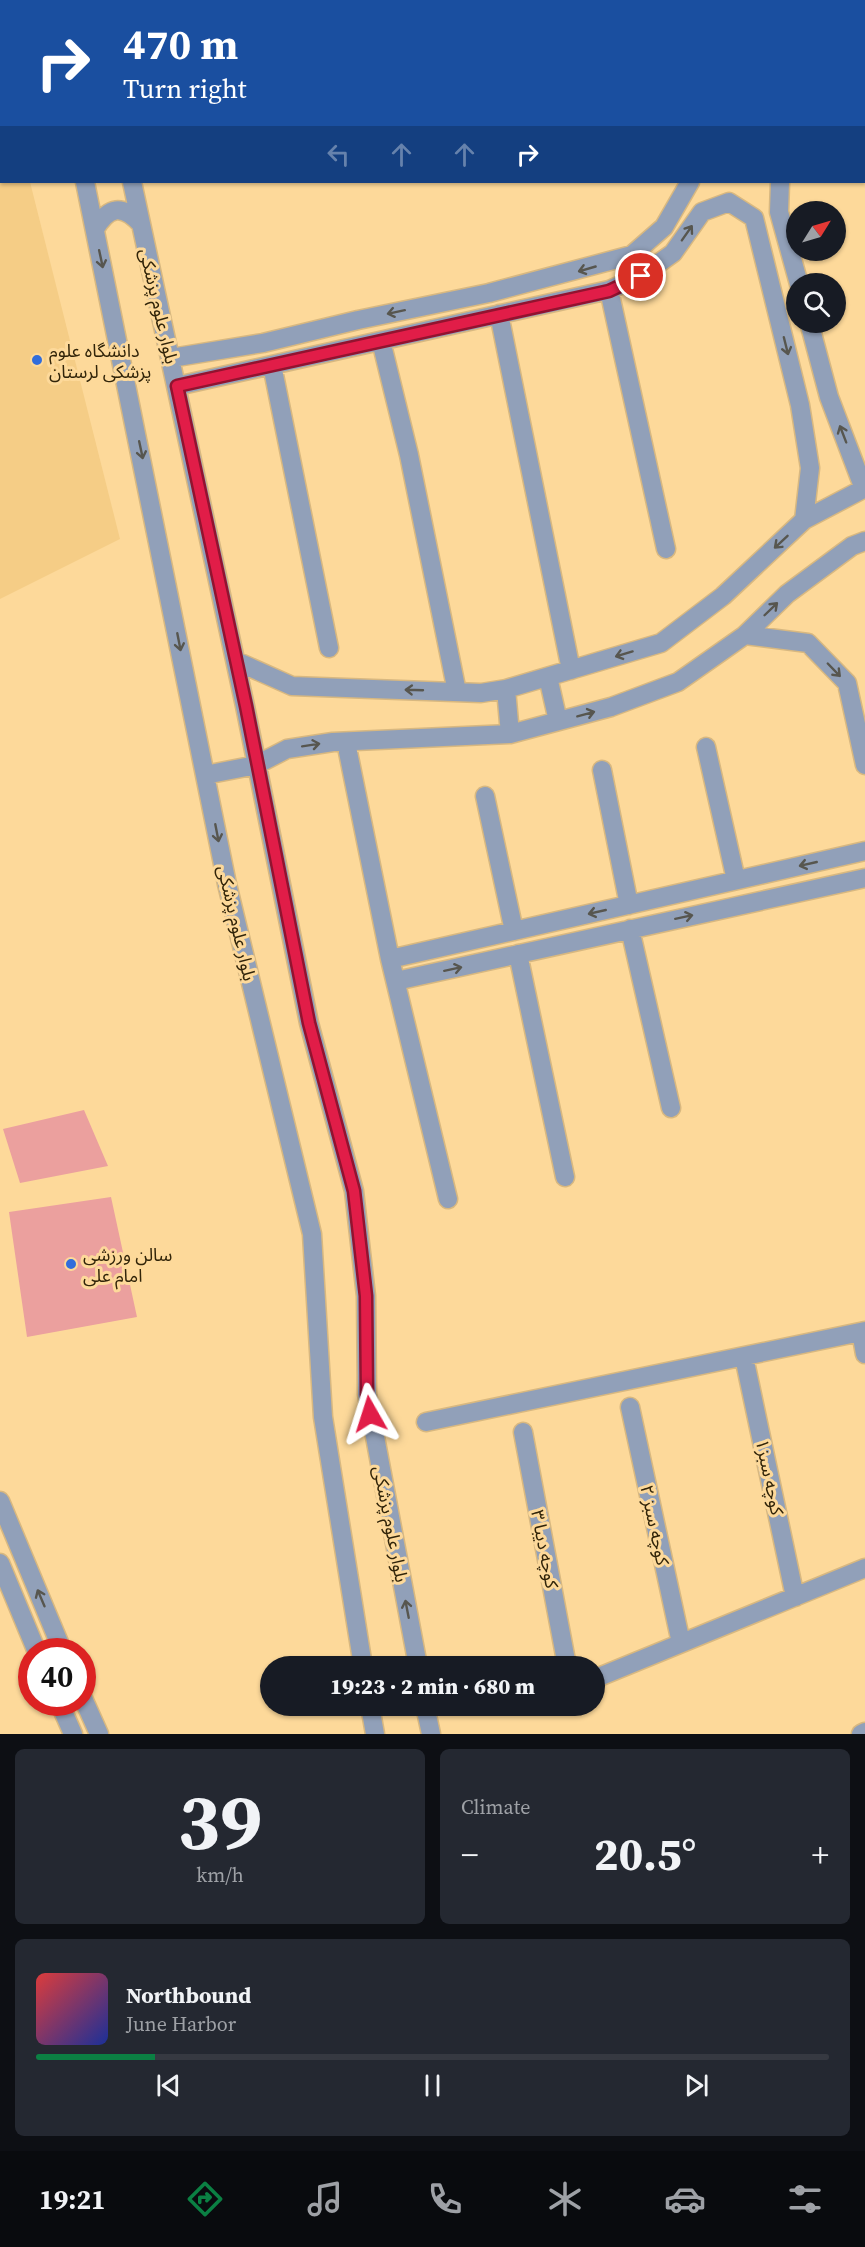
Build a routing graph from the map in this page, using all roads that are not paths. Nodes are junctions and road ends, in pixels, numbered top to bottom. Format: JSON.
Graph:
{"nodes":[{"id":1,"x":85,"y":183,"type":"edge"},
{"id":2,"x":132,"y":183,"type":"edge"},
{"id":3,"x":689,"y":183,"type":"edge"},
{"id":4,"x":780,"y":183,"type":"edge"},
{"id":5,"x":141,"y":224,"type":"junction"},
{"id":6,"x":95,"y":229,"type":"junction"},
{"id":7,"x":796,"y":273,"type":"edge"},
{"id":8,"x":609,"y":291,"type":"junction"},
{"id":9,"x":499,"y":314,"type":"junction"},
{"id":10,"x":812,"y":333,"type":"edge"},
{"id":11,"x":381,"y":340,"type":"junction"},
{"id":12,"x":179,"y":357,"type":"junction"},
{"id":13,"x":272,"y":365,"type":"junction"},
{"id":14,"x":185,"y":384,"type":"junction"},
{"id":15,"x":865,"y":489,"type":"edge"},
{"id":16,"x":804,"y":520,"type":"junction"},
{"id":17,"x":865,"y":541,"type":"edge"},
{"id":18,"x":666,"y":549,"type":"dead end"},
{"id":19,"x":745,"y":635,"type":"junction"},
{"id":20,"x":329,"y":648,"type":"dead end"},
{"id":21,"x":236,"y":662,"type":"junction"},
{"id":22,"x":571,"y":670,"type":"junction"},
{"id":23,"x":548,"y":677,"type":"junction"},
{"id":24,"x":506,"y":689,"type":"junction"},
{"id":25,"x":457,"y":692,"type":"junction"},
{"id":26,"x":558,"y":721,"type":"junction"},
{"id":27,"x":510,"y":734,"type":"junction"},
{"id":28,"x":706,"y":747,"type":"dead end"},
{"id":29,"x":348,"y":752,"type":"dead end"},
{"id":30,"x":256,"y":765,"type":"junction"},
{"id":31,"x":865,"y":765,"type":"edge"},
{"id":32,"x":602,"y":771,"type":"dead end"},
{"id":33,"x":205,"y":775,"type":"junction"},
{"id":34,"x":485,"y":796,"type":"dead end"},
{"id":35,"x":865,"y":851,"type":"edge"},
{"id":36,"x":865,"y":878,"type":"edge"},
{"id":37,"x":736,"y":880,"type":"junction"},
{"id":38,"x":629,"y":905,"type":"junction"},
{"id":39,"x":630,"y":929,"type":"junction"},
{"id":40,"x":514,"y":931,"type":"junction"},
{"id":41,"x":518,"y":954,"type":"junction"},
{"id":42,"x":390,"y":959,"type":"junction"},
{"id":43,"x":396,"y":981,"type":"junction"},
{"id":44,"x":671,"y":1108,"type":"dead end"},
{"id":45,"x":565,"y":1177,"type":"dead end"},
{"id":46,"x":448,"y":1199,"type":"dead end"},
{"id":47,"x":863,"y":1332,"type":"edge"},
{"id":48,"x":865,"y":1354,"type":"edge"},
{"id":49,"x":744,"y":1357,"type":"junction"},
{"id":50,"x":630,"y":1407,"type":"dead end"},
{"id":51,"x":426,"y":1422,"type":"dead end"},
{"id":52,"x":523,"y":1432,"type":"dead end"},
{"id":53,"x":0,"y":1501,"type":"edge"},
{"id":54,"x":0,"y":1563,"type":"edge"},
{"id":55,"x":865,"y":1568,"type":"edge"},
{"id":56,"x":795,"y":1597,"type":"junction"},
{"id":57,"x":31,"y":1638,"type":"edge"},
{"id":58,"x":57,"y":1638,"type":"edge"},
{"id":59,"x":681,"y":1644,"type":"junction"},
{"id":60,"x":361,"y":1656,"type":"edge"},
{"id":61,"x":416,"y":1656,"type":"edge"},
{"id":62,"x":565,"y":1656,"type":"edge"},
{"id":63,"x":605,"y":1675,"type":"edge"},
{"id":64,"x":65,"y":1716,"type":"edge"},
{"id":65,"x":91,"y":1716,"type":"edge"},
{"id":66,"x":372,"y":1716,"type":"edge"},
{"id":67,"x":427,"y":1716,"type":"edge"},
{"id":68,"x":865,"y":1731,"type":"edge"},
{"id":69,"x":73,"y":1734,"type":"edge"},
{"id":70,"x":99,"y":1734,"type":"edge"},
{"id":71,"x":375,"y":1734,"type":"edge"},
{"id":72,"x":431,"y":1734,"type":"edge"},
{"id":73,"x":861,"y":1734,"type":"edge"}],
"edges":[{"from":1,"to":6,"type":"street","name":"بلوار علوم پزشکی"},
{"from":2,"to":5,"type":"street","name":"بلوار علوم پزشکی"},
{"from":3,"to":12,"type":"street","one_way":true},
{"from":4,"to":7,"type":"street"},
{"from":5,"to":6,"type":"street"},
{"from":5,"to":12,"type":"street","name":"بلوار علوم پزشکی"},
{"from":6,"to":33,"type":"street","name":"بلوار علوم پزشکی","one_way":true},
{"from":8,"to":9,"type":"street"},
{"from":8,"to":16,"type":"street","one_way":true},
{"from":8,"to":18,"type":"street"},
{"from":9,"to":11,"type":"street"},
{"from":9,"to":22,"type":"street"},
{"from":15,"to":10,"type":"street","one_way":true},
{"from":11,"to":13,"type":"street"},
{"from":11,"to":25,"type":"street"},
{"from":12,"to":14,"type":"street","name":"بلوار علوم پزشکی"},
{"from":13,"to":14,"type":"street"},
{"from":13,"to":20,"type":"street"},
{"from":14,"to":21,"type":"street","name":"بلوار علوم پزشکی"},
{"from":15,"to":16,"type":"street"},
{"from":16,"to":22,"type":"street","one_way":true},
{"from":19,"to":17,"type":"street","one_way":true},
{"from":26,"to":19,"type":"street","one_way":true},
{"from":19,"to":31,"type":"street","one_way":true},
{"from":25,"to":21,"type":"street","one_way":true},
{"from":21,"to":30,"type":"street","name":"بلوار علوم پزشکی"},
{"from":22,"to":23,"type":"street"},
{"from":23,"to":24,"type":"street"},
{"from":23,"to":26,"type":"street"},
{"from":24,"to":25,"type":"street"},
{"from":24,"to":27,"type":"street"},
{"from":26,"to":27,"type":"street"},
{"from":30,"to":27,"type":"street","one_way":true},
{"from":28,"to":37,"type":"street"},
{"from":29,"to":42,"type":"street"},
{"from":30,"to":33,"type":"street"},
{"from":61,"to":30,"type":"street","name":"بلوار علوم پزشکی","one_way":true},
{"from":32,"to":38,"type":"street"},
{"from":33,"to":60,"type":"street","name":"بلوار علوم پزشکی","one_way":true},
{"from":34,"to":40,"type":"street"},
{"from":35,"to":37,"type":"street","one_way":true},
{"from":39,"to":36,"type":"street","one_way":true},
{"from":37,"to":38,"type":"street"},
{"from":38,"to":40,"type":"street","one_way":true},
{"from":39,"to":41,"type":"street"},
{"from":39,"to":44,"type":"street"},
{"from":40,"to":42,"type":"street"},
{"from":43,"to":41,"type":"street","one_way":true},
{"from":41,"to":45,"type":"street"},
{"from":42,"to":43,"type":"street"},
{"from":43,"to":46,"type":"street"},
{"from":47,"to":48,"type":"street"},
{"from":47,"to":49,"type":"street"},
{"from":49,"to":51,"type":"street"},
{"from":49,"to":56,"type":"street","name":"کوچه سبز۱"},
{"from":50,"to":59,"type":"street","name":"کوچه سبز ۲"},
{"from":52,"to":62,"type":"street","name":"کوچه دیبا ۳"},
{"from":58,"to":53,"type":"street","one_way":true},
{"from":54,"to":57,"type":"street"},
{"from":55,"to":56,"type":"street"},
{"from":56,"to":59,"type":"street"},
{"from":59,"to":63,"type":"street"},
{"from":64,"to":69,"type":"street"},
{"from":65,"to":70,"type":"street"},
{"from":66,"to":71,"type":"street"},
{"from":67,"to":72,"type":"street"},
{"from":68,"to":73,"type":"street"}]}
